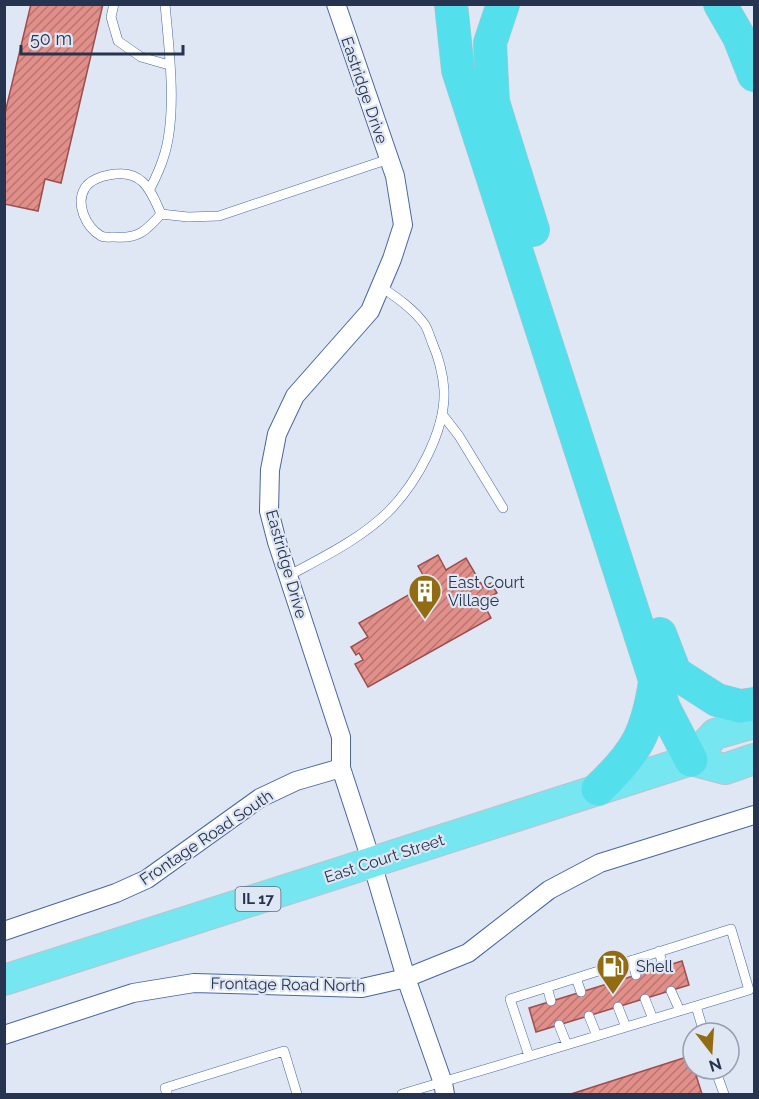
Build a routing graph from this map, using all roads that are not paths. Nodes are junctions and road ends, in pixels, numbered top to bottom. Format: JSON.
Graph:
{"nodes":[{"id":1,"x":114,"y":4,"type":"edge"},
{"id":2,"x":165,"y":4,"type":"edge"},
{"id":3,"x":336,"y":4,"type":"edge"},
{"id":4,"x":451,"y":4,"type":"edge"},
{"id":5,"x":503,"y":4,"type":"edge"},
{"id":6,"x":720,"y":4,"type":"edge"},
{"id":7,"x":169,"y":65,"type":"junction"},
{"id":8,"x":754,"y":75,"type":"edge"},
{"id":9,"x":389,"y":159,"type":"junction"},
{"id":10,"x":150,"y":189,"type":"junction"},
{"id":11,"x":160,"y":214,"type":"junction"},
{"id":12,"x":380,"y":286,"type":"junction"},
{"id":13,"x":442,"y":414,"type":"junction"},
{"id":14,"x":503,"y":508,"type":"dead end"},
{"id":15,"x":288,"y":576,"type":"junction"},
{"id":16,"x":665,"y":677,"type":"junction"},
{"id":17,"x":754,"y":704,"type":"edge"},
{"id":18,"x":754,"y":723,"type":"edge"},
{"id":19,"x":754,"y":759,"type":"edge"},
{"id":20,"x":691,"y":760,"type":"junction"},
{"id":21,"x":341,"y":768,"type":"junction"},
{"id":22,"x":598,"y":789,"type":"junction"},
{"id":23,"x":754,"y":815,"type":"edge"},
{"id":24,"x":372,"y":863,"type":"junction"},
{"id":25,"x":4,"y":932,"type":"edge"},
{"id":26,"x":659,"y":951,"type":"junction"},
{"id":27,"x":632,"y":960,"type":"junction"},
{"id":28,"x":663,"y":967,"type":"dead end"},
{"id":29,"x":605,"y":969,"type":"junction"},
{"id":30,"x":636,"y":975,"type":"dead end"},
{"id":31,"x":406,"y":978,"type":"junction"},
{"id":32,"x":576,"y":978,"type":"junction"},
{"id":33,"x":4,"y":980,"type":"edge"},
{"id":34,"x":610,"y":983,"type":"dead end"},
{"id":35,"x":547,"y":987,"type":"junction"},
{"id":36,"x":753,"y":990,"type":"edge"},
{"id":37,"x":671,"y":991,"type":"dead end"},
{"id":38,"x":581,"y":992,"type":"dead end"},
{"id":39,"x":645,"y":999,"type":"dead end"},
{"id":40,"x":551,"y":1001,"type":"dead end"},
{"id":41,"x":696,"y":1006,"type":"junction"},
{"id":42,"x":618,"y":1007,"type":"dead end"},
{"id":43,"x":680,"y":1011,"type":"junction"},
{"id":44,"x":589,"y":1016,"type":"dead end"},
{"id":45,"x":652,"y":1019,"type":"junction"},
{"id":46,"x":700,"y":1021,"type":"edge"},
{"id":47,"x":559,"y":1025,"type":"dead end"},
{"id":48,"x":626,"y":1027,"type":"junction"},
{"id":49,"x":4,"y":1035,"type":"edge"},
{"id":50,"x":597,"y":1036,"type":"junction"},
{"id":51,"x":567,"y":1045,"type":"junction"},
{"id":52,"x":529,"y":1056,"type":"junction"},
{"id":53,"x":444,"y":1089,"type":"edge"},
{"id":54,"x":167,"y":1095,"type":"edge"},
{"id":55,"x":297,"y":1095,"type":"edge"},
{"id":56,"x":402,"y":1095,"type":"edge"}],
"edges":[{"from":1,"to":7,"type":"lane"},
{"from":2,"to":7,"type":"lane"},
{"from":3,"to":9,"type":"street","name":"Eastridge Drive"},
{"from":4,"to":16,"type":"highway"},
{"from":5,"to":16,"type":"highway"},
{"from":6,"to":8,"type":"highway"},
{"from":7,"to":10,"type":"lane"},
{"from":9,"to":11,"type":"lane"},
{"from":9,"to":12,"type":"street","name":"Eastridge Drive"},
{"from":10,"to":11,"type":"lane"},
{"from":10,"to":11,"type":"lane"},
{"from":12,"to":13,"type":"lane"},
{"from":12,"to":15,"type":"street","name":"Eastridge Drive"},
{"from":13,"to":14,"type":"lane"},
{"from":13,"to":15,"type":"lane"},
{"from":15,"to":21,"type":"street","name":"Eastridge Drive"},
{"from":16,"to":17,"type":"highway"},
{"from":16,"to":20,"type":"highway"},
{"from":16,"to":22,"type":"highway"},
{"from":18,"to":20,"type":"highway","name":"East Court Street","number":"IL 17"},
{"from":19,"to":20,"type":"highway"},
{"from":20,"to":22,"type":"highway","name":"East Court Street","number":"IL 17"},
{"from":21,"to":24,"type":"street","name":"Eastridge Drive"},
{"from":21,"to":25,"type":"street","name":"Frontage Road South"},
{"from":22,"to":24,"type":"highway","name":"East Court Street","number":"IL 17"},
{"from":23,"to":31,"type":"street","name":"Frontage Road North"},
{"from":24,"to":31,"type":"street","name":"Eastridge Drive"},
{"from":24,"to":33,"type":"highway","name":"East Court Street","number":"IL 17"},
{"from":26,"to":27,"type":"lane"},
{"from":26,"to":28,"type":"lane"},
{"from":26,"to":36,"type":"lane"},
{"from":27,"to":29,"type":"lane"},
{"from":27,"to":30,"type":"lane"},
{"from":29,"to":32,"type":"lane"},
{"from":29,"to":34,"type":"lane"},
{"from":31,"to":49,"type":"street","name":"Frontage Road North"},
{"from":31,"to":53,"type":"street","name":"Eastridge Drive"},
{"from":32,"to":35,"type":"lane"},
{"from":32,"to":38,"type":"lane"},
{"from":35,"to":40,"type":"lane"},
{"from":35,"to":52,"type":"lane"},
{"from":36,"to":41,"type":"lane"},
{"from":37,"to":43,"type":"lane"},
{"from":39,"to":45,"type":"lane"},
{"from":41,"to":43,"type":"lane"},
{"from":41,"to":46,"type":"lane"},
{"from":42,"to":48,"type":"lane"},
{"from":43,"to":45,"type":"lane"},
{"from":44,"to":50,"type":"lane"},
{"from":45,"to":48,"type":"lane"},
{"from":47,"to":51,"type":"lane"},
{"from":48,"to":50,"type":"lane"},
{"from":50,"to":51,"type":"lane"},
{"from":51,"to":52,"type":"lane"},
{"from":52,"to":53,"type":"lane"},
{"from":53,"to":56,"type":"lane"},
{"from":54,"to":55,"type":"lane"}]}
